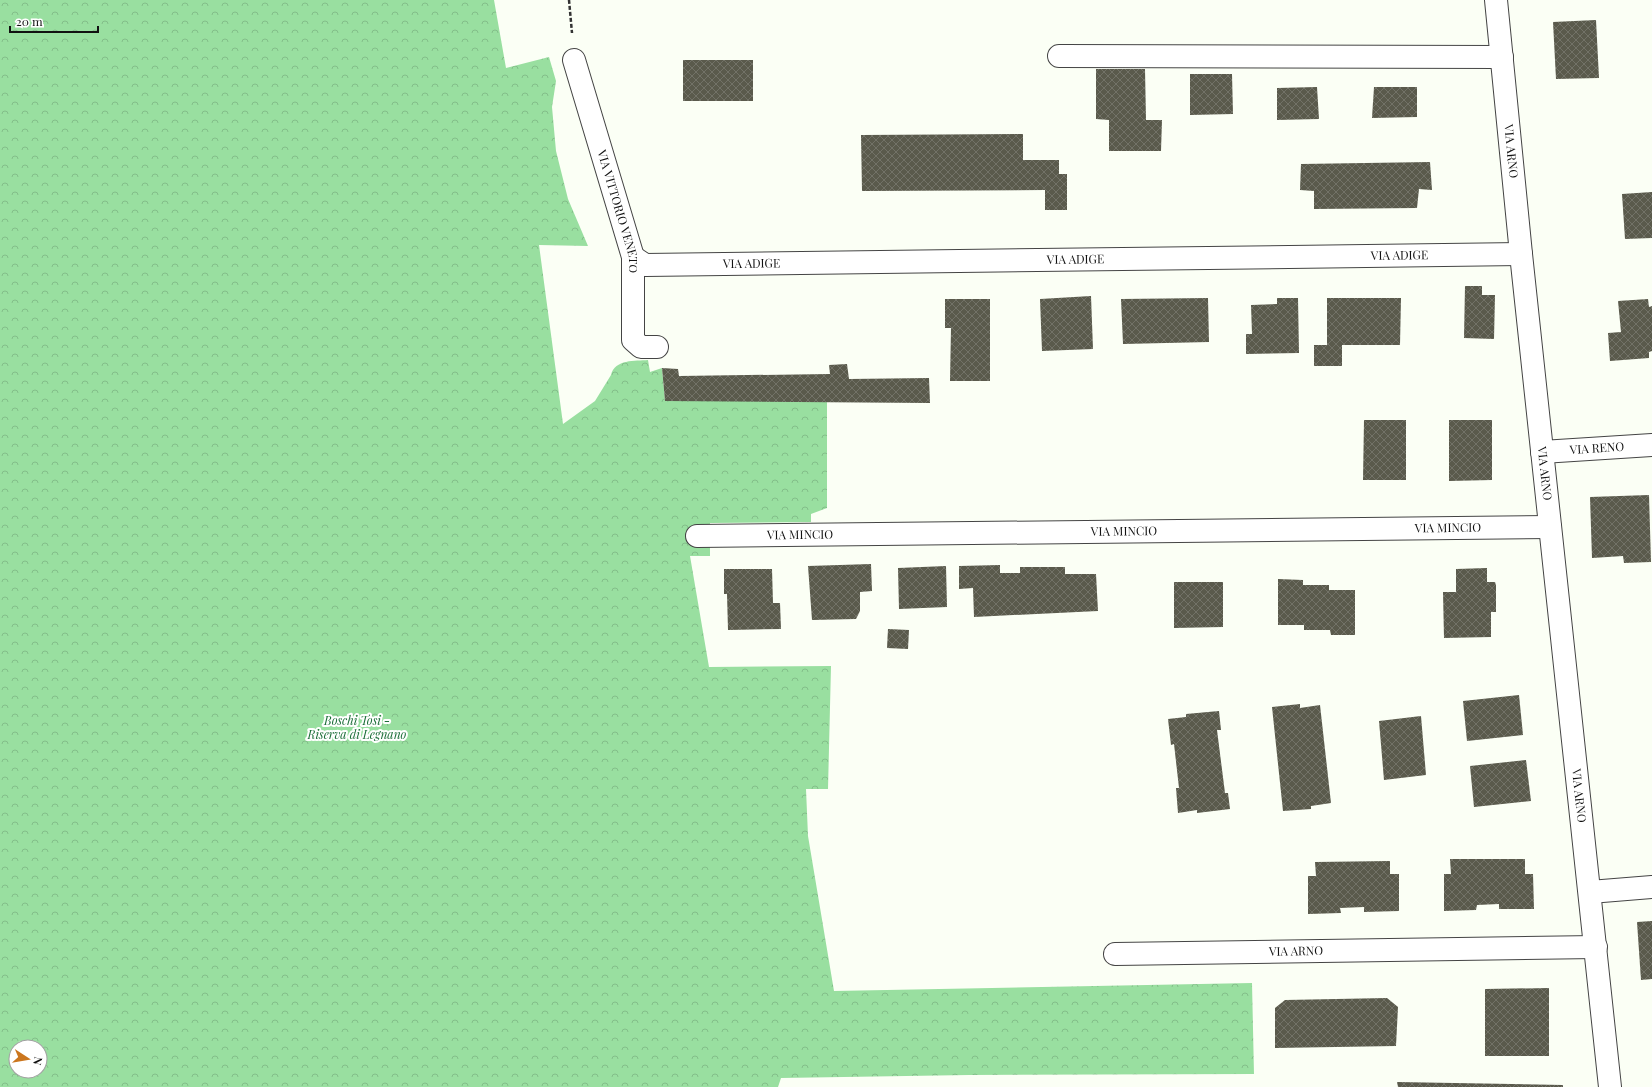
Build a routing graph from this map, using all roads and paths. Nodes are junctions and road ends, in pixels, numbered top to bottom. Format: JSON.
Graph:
{"nodes":[{"id":1,"x":569,"y":0,"type":"edge"},
{"id":2,"x":1496,"y":0,"type":"edge"},
{"id":3,"x":1059,"y":56,"type":"dead end"},
{"id":4,"x":1502,"y":57,"type":"junction"},
{"id":5,"x":574,"y":60,"type":"joint"},
{"id":6,"x":1521,"y":254,"type":"junction"},
{"id":7,"x":633,"y":257,"type":"junction"},
{"id":8,"x":657,"y":347,"type":"dead end"},
{"id":9,"x":1652,"y":446,"type":"edge"},
{"id":10,"x":1542,"y":452,"type":"junction"},
{"id":11,"x":1550,"y":527,"type":"junction"},
{"id":12,"x":697,"y":536,"type":"dead end"},
{"id":13,"x":1652,"y":887,"type":"edge"},
{"id":14,"x":1590,"y":892,"type":"junction"},
{"id":15,"x":1596,"y":947,"type":"junction"},
{"id":16,"x":1116,"y":954,"type":"dead end"},
{"id":17,"x":1610,"y":1087,"type":"edge"}],
"edges":[{"from":1,"to":5,"type":"path"},
{"from":2,"to":4,"type":"street","name":"VIA ARNO"},
{"from":3,"to":4,"type":"street"},
{"from":4,"to":6,"type":"street","name":"VIA ARNO"},
{"from":5,"to":7,"type":"street","name":"VIA VITTORIO VENETO"},
{"from":6,"to":7,"type":"street","name":"VIA ADIGE"},
{"from":6,"to":10,"type":"street","name":"VIA ARNO"},
{"from":7,"to":8,"type":"street","name":"VIA VITTORIO VENETO"},
{"from":9,"to":10,"type":"street","name":"VIA RENO"},
{"from":10,"to":11,"type":"street","name":"VIA ARNO"},
{"from":11,"to":12,"type":"street","name":"VIA MINCIO"},
{"from":11,"to":14,"type":"street","name":"VIA ARNO"},
{"from":13,"to":14,"type":"street"},
{"from":14,"to":15,"type":"street","name":"VIA ARNO"},
{"from":15,"to":16,"type":"street","name":"VIA ARNO"},
{"from":15,"to":17,"type":"street","name":"VIA ARNO"}]}
